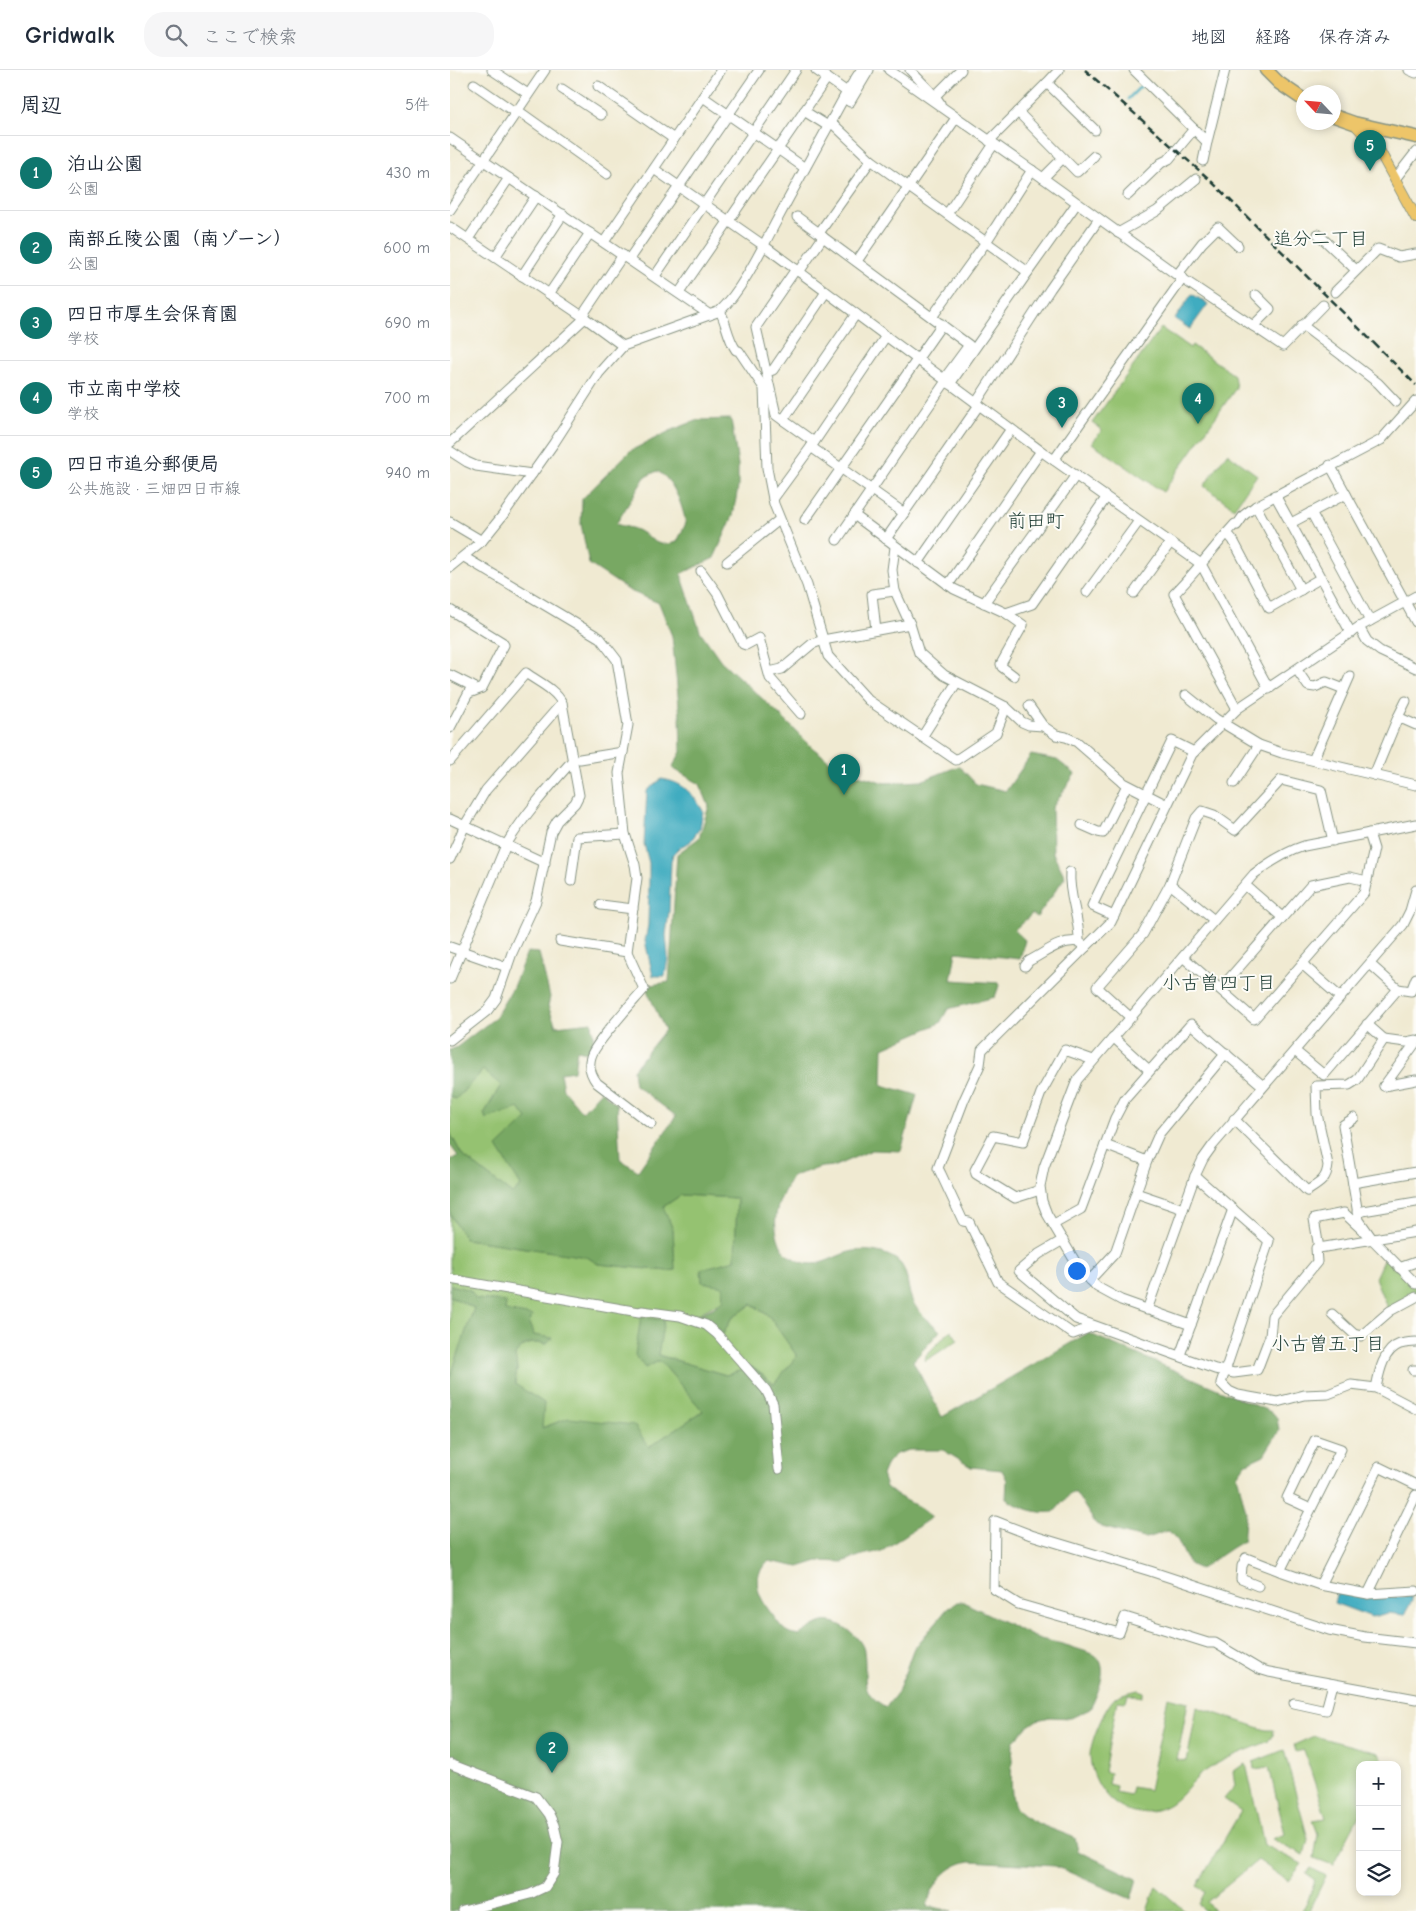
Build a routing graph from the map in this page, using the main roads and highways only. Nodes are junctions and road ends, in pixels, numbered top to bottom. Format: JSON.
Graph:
{"nodes":[{"id":1,"x":1266,"y":70,"type":"edge"},
{"id":2,"x":1296,"y":94,"type":"edge"},
{"id":3,"x":1341,"y":118,"type":"edge"},
{"id":4,"x":1354,"y":123,"type":"junction"},
{"id":5,"x":1416,"y":137,"type":"edge"},
{"id":6,"x":1416,"y":218,"type":"edge"}],
"edges":[{"from":1,"to":2,"type":"highway"},
{"from":3,"to":4,"type":"highway"},
{"from":4,"to":5,"type":"highway"},
{"from":4,"to":6,"type":"main road"}]}
